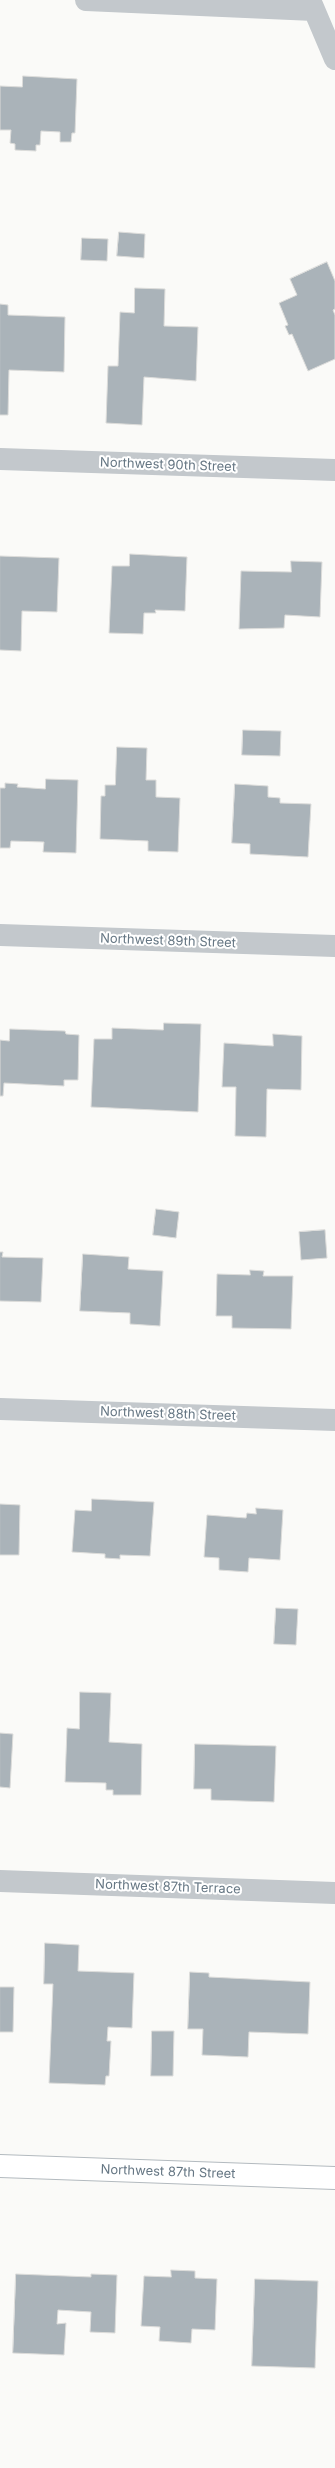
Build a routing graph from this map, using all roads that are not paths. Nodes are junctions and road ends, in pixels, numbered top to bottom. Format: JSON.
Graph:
{"nodes":[{"id":1,"x":86,"y":0,"type":"edge"},
{"id":2,"x":312,"y":5,"type":"edge"},
{"id":3,"x":335,"y":59,"type":"edge"},
{"id":4,"x":0,"y":460,"type":"edge"},
{"id":5,"x":335,"y":470,"type":"edge"},
{"id":6,"x":0,"y":935,"type":"edge"},
{"id":7,"x":335,"y":946,"type":"edge"},
{"id":8,"x":0,"y":1409,"type":"edge"},
{"id":9,"x":335,"y":1420,"type":"edge"},
{"id":10,"x":0,"y":1881,"type":"edge"},
{"id":11,"x":335,"y":1893,"type":"edge"},
{"id":12,"x":0,"y":2166,"type":"edge"},
{"id":13,"x":335,"y":2178,"type":"edge"}],
"edges":[{"from":1,"to":2,"type":"street"},
{"from":2,"to":3,"type":"street"},
{"from":4,"to":5,"type":"street","name":"Northwest 90th Street"},
{"from":6,"to":7,"type":"street","name":"Northwest 89th Street"},
{"from":8,"to":9,"type":"street","name":"Northwest 88th Street"},
{"from":10,"to":11,"type":"street","name":"Northwest 87th Terrace"},
{"from":12,"to":13,"type":"street","name":"Northwest 87th Street"}]}
